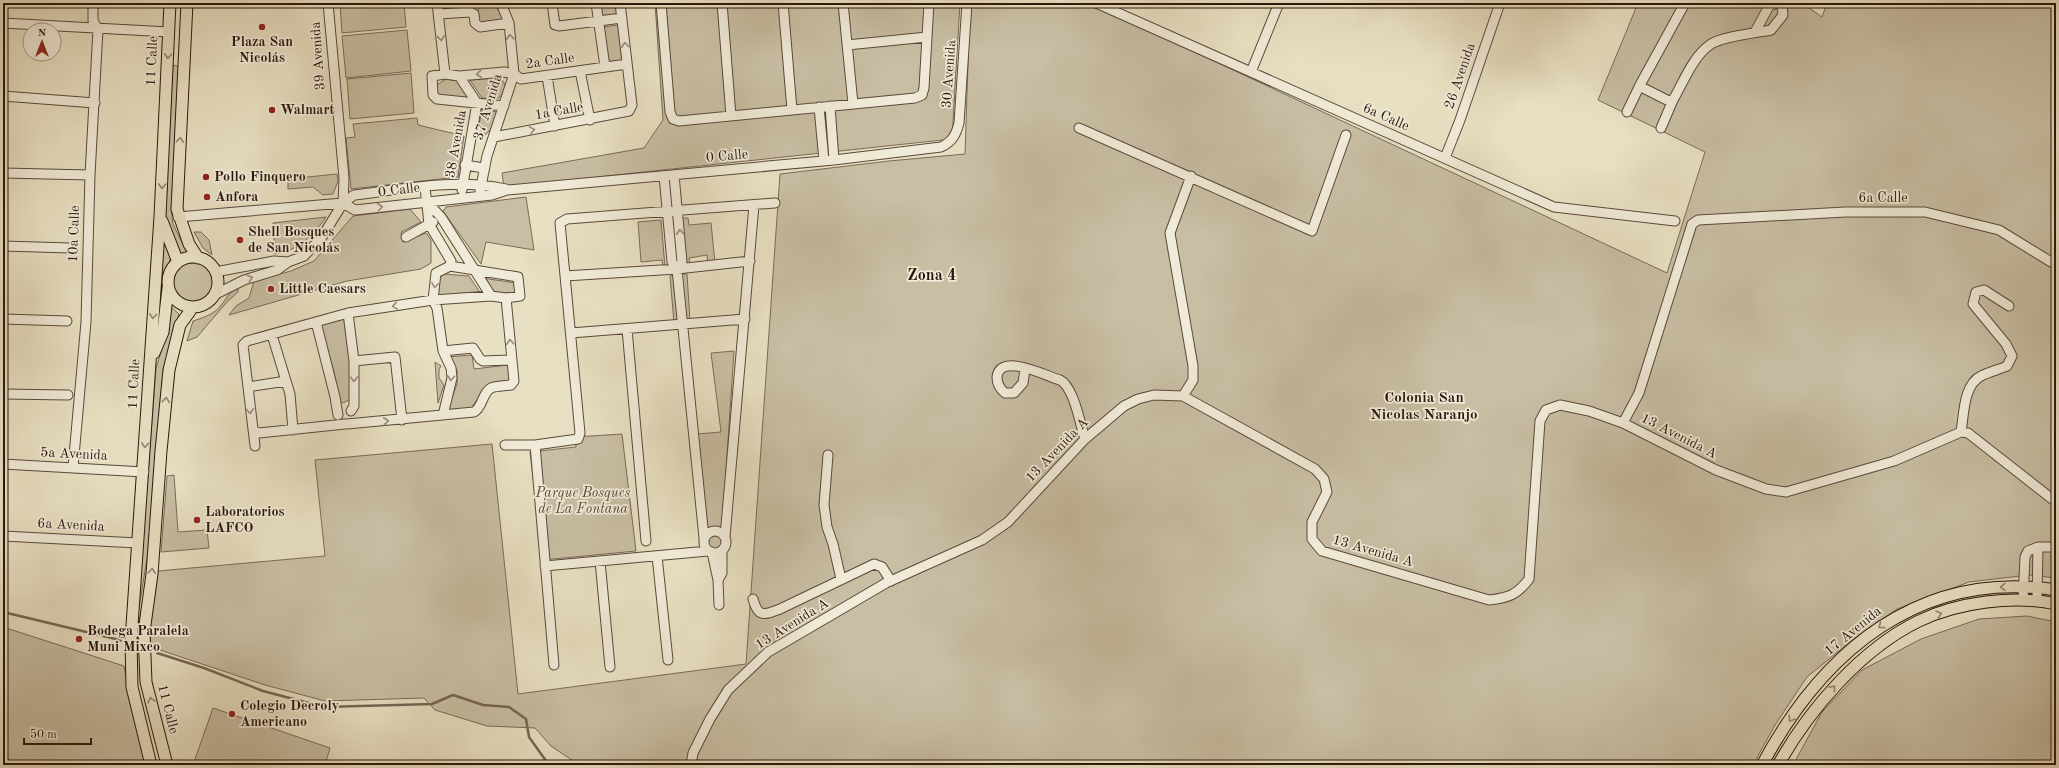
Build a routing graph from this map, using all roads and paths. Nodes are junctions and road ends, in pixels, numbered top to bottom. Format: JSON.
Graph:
{"nodes":[{"id":1,"x":93,"y":3,"type":"edge"},
{"id":2,"x":170,"y":3,"type":"edge"},
{"id":3,"x":187,"y":3,"type":"edge"},
{"id":4,"x":328,"y":3,"type":"edge"},
{"id":5,"x":437,"y":3,"type":"edge"},
{"id":6,"x":501,"y":3,"type":"edge"},
{"id":7,"x":552,"y":3,"type":"edge"},
{"id":8,"x":596,"y":3,"type":"edge"},
{"id":9,"x":620,"y":3,"type":"edge"},
{"id":10,"x":661,"y":3,"type":"edge"},
{"id":11,"x":722,"y":3,"type":"edge"},
{"id":12,"x":783,"y":3,"type":"edge"},
{"id":13,"x":843,"y":3,"type":"edge"},
{"id":14,"x":929,"y":3,"type":"edge"},
{"id":15,"x":968,"y":3,"type":"edge"},
{"id":16,"x":1096,"y":3,"type":"edge"},
{"id":17,"x":1279,"y":3,"type":"edge"},
{"id":18,"x":1500,"y":3,"type":"edge"},
{"id":19,"x":1685,"y":3,"type":"edge"},
{"id":20,"x":439,"y":14,"type":"junction"},
{"id":21,"x":622,"y":18,"type":"junction"},
{"id":22,"x":599,"y":21,"type":"junction"},
{"id":23,"x":3,"y":23,"type":"edge"},
{"id":24,"x":509,"y":23,"type":"junction"},
{"id":25,"x":98,"y":29,"type":"junction"},
{"id":26,"x":169,"y":32,"type":"junction"},
{"id":27,"x":1755,"y":32,"type":"dead end"},
{"id":28,"x":927,"y":37,"type":"junction"},
{"id":29,"x":847,"y":45,"type":"junction"},
{"id":30,"x":627,"y":64,"type":"junction"},
{"id":31,"x":605,"y":67,"type":"junction"},
{"id":32,"x":580,"y":71,"type":"junction"},
{"id":33,"x":1251,"y":72,"type":"junction"},
{"id":34,"x":445,"y":74,"type":"junction"},
{"id":35,"x":514,"y":74,"type":"junction"},
{"id":36,"x":459,"y":76,"type":"junction"},
{"id":37,"x":546,"y":76,"type":"junction"},
{"id":38,"x":1640,"y":85,"type":"junction"},
{"id":39,"x":3,"y":96,"type":"edge"},
{"id":40,"x":1674,"y":100,"type":"junction"},
{"id":41,"x":95,"y":103,"type":"junction"},
{"id":42,"x":477,"y":103,"type":"junction"},
{"id":43,"x":853,"y":104,"type":"junction"},
{"id":44,"x":504,"y":106,"type":"junction"},
{"id":45,"x":830,"y":106,"type":"junction"},
{"id":46,"x":818,"y":107,"type":"junction"},
{"id":47,"x":792,"y":110,"type":"junction"},
{"id":48,"x":1627,"y":112,"type":"dead end"},
{"id":49,"x":731,"y":116,"type":"junction"},
{"id":50,"x":590,"y":120,"type":"junction"},
{"id":51,"x":555,"y":126,"type":"junction"},
{"id":52,"x":831,"y":127,"type":"junction"},
{"id":53,"x":820,"y":128,"type":"junction"},
{"id":54,"x":1079,"y":128,"type":"dead end"},
{"id":55,"x":1661,"y":128,"type":"dead end"},
{"id":56,"x":1346,"y":135,"type":"dead end"},
{"id":57,"x":494,"y":137,"type":"junction"},
{"id":58,"x":949,"y":143,"type":"joint"},
{"id":59,"x":1445,"y":158,"type":"junction"},
{"id":60,"x":834,"y":160,"type":"junction"},
{"id":61,"x":824,"y":161,"type":"junction"},
{"id":62,"x":465,"y":165,"type":"junction"},
{"id":63,"x":484,"y":168,"type":"junction"},
{"id":64,"x":3,"y":173,"type":"edge"},
{"id":65,"x":90,"y":175,"type":"junction"},
{"id":66,"x":664,"y":176,"type":"junction"},
{"id":67,"x":674,"y":176,"type":"junction"},
{"id":68,"x":1191,"y":176,"type":"junction"},
{"id":69,"x":463,"y":184,"type":"junction"},
{"id":70,"x":481,"y":186,"type":"junction"},
{"id":71,"x":425,"y":187,"type":"junction"},
{"id":72,"x":507,"y":190,"type":"junction"},
{"id":73,"x":479,"y":196,"type":"junction"},
{"id":74,"x":462,"y":198,"type":"junction"},
{"id":75,"x":426,"y":201,"type":"junction"},
{"id":76,"x":343,"y":203,"type":"junction"},
{"id":77,"x":775,"y":203,"type":"dead end"},
{"id":78,"x":754,"y":205,"type":"junction"},
{"id":79,"x":678,"y":210,"type":"junction"},
{"id":80,"x":668,"y":212,"type":"junction"},
{"id":81,"x":160,"y":217,"type":"junction"},
{"id":82,"x":178,"y":217,"type":"junction"},
{"id":83,"x":441,"y":217,"type":"junction"},
{"id":84,"x":1675,"y":221,"type":"dead end"},
{"id":85,"x":429,"y":224,"type":"junction"},
{"id":86,"x":452,"y":234,"type":"junction"},
{"id":87,"x":406,"y":237,"type":"dead end"},
{"id":88,"x":440,"y":242,"type":"junction"},
{"id":89,"x":3,"y":246,"type":"edge"},
{"id":90,"x":70,"y":248,"type":"dead end"},
{"id":91,"x":198,"y":258,"type":"junction"},
{"id":92,"x":750,"y":261,"type":"junction"},
{"id":93,"x":178,"y":262,"type":"junction"},
{"id":94,"x":288,"y":262,"type":"junction"},
{"id":95,"x":2056,"y":265,"type":"edge"},
{"id":96,"x":450,"y":266,"type":"junction"},
{"id":97,"x":677,"y":269,"type":"junction"},
{"id":98,"x":476,"y":271,"type":"junction"},
{"id":99,"x":215,"y":272,"type":"junction"},
{"id":100,"x":565,"y":276,"type":"junction"},
{"id":101,"x":168,"y":288,"type":"junction"},
{"id":102,"x":214,"y":295,"type":"junction"},
{"id":103,"x":491,"y":296,"type":"junction"},
{"id":104,"x":506,"y":298,"type":"junction"},
{"id":105,"x":433,"y":300,"type":"junction"},
{"id":106,"x":2009,"y":306,"type":"dead end"},
{"id":107,"x":192,"y":307,"type":"junction"},
{"id":108,"x":348,"y":313,"type":"junction"},
{"id":109,"x":3,"y":319,"type":"edge"},
{"id":110,"x":744,"y":319,"type":"junction"},
{"id":111,"x":67,"y":321,"type":"dead end"},
{"id":112,"x":316,"y":322,"type":"junction"},
{"id":113,"x":683,"y":324,"type":"junction"},
{"id":114,"x":627,"y":329,"type":"junction"},
{"id":115,"x":571,"y":333,"type":"junction"},
{"id":116,"x":272,"y":335,"type":"junction"},
{"id":117,"x":443,"y":351,"type":"junction"},
{"id":118,"x":512,"y":360,"type":"junction"},
{"id":119,"x":354,"y":361,"type":"junction"},
{"id":120,"x":150,"y":365,"type":"junction"},
{"id":121,"x":1025,"y":368,"type":"dead end"},
{"id":122,"x":286,"y":381,"type":"junction"},
{"id":123,"x":248,"y":387,"type":"junction"},
{"id":124,"x":3,"y":394,"type":"edge"},
{"id":125,"x":68,"y":395,"type":"dead end"},
{"id":126,"x":1183,"y":396,"type":"junction"},
{"id":127,"x":352,"y":414,"type":"junction"},
{"id":128,"x":443,"y":415,"type":"junction"},
{"id":129,"x":342,"y":420,"type":"junction"},
{"id":130,"x":402,"y":420,"type":"junction"},
{"id":131,"x":365,"y":423,"type":"junction"},
{"id":132,"x":1623,"y":423,"type":"junction"},
{"id":133,"x":293,"y":430,"type":"junction"},
{"id":134,"x":254,"y":431,"type":"junction"},
{"id":135,"x":1961,"y":432,"type":"junction"},
{"id":136,"x":1085,"y":439,"type":"junction"},
{"id":137,"x":535,"y":444,"type":"junction"},
{"id":138,"x":505,"y":445,"type":"dead end"},
{"id":139,"x":255,"y":446,"type":"dead end"},
{"id":140,"x":828,"y":455,"type":"dead end"},
{"id":141,"x":3,"y":464,"type":"edge"},
{"id":142,"x":73,"y":468,"type":"junction"},
{"id":143,"x":144,"y":472,"type":"junction"},
{"id":144,"x":2056,"y":502,"type":"edge"},
{"id":145,"x":3,"y":536,"type":"edge"},
{"id":146,"x":725,"y":537,"type":"junction"},
{"id":147,"x":704,"y":538,"type":"junction"},
{"id":148,"x":646,"y":541,"type":"dead end"},
{"id":149,"x":138,"y":543,"type":"junction"},
{"id":150,"x":2038,"y":547,"type":"junction"},
{"id":151,"x":2056,"y":547,"type":"edge"},
{"id":152,"x":722,"y":550,"type":"junction"},
{"id":153,"x":710,"y":552,"type":"junction"},
{"id":154,"x":657,"y":556,"type":"junction"},
{"id":155,"x":600,"y":561,"type":"junction"},
{"id":156,"x":545,"y":566,"type":"junction"},
{"id":157,"x":841,"y":579,"type":"junction"},
{"id":158,"x":718,"y":580,"type":"junction"},
{"id":159,"x":891,"y":581,"type":"junction"},
{"id":160,"x":2024,"y":586,"type":"junction"},
{"id":161,"x":2037,"y":587,"type":"junction"},
{"id":162,"x":2056,"y":590,"type":"edge"},
{"id":163,"x":753,"y":599,"type":"dead end"},
{"id":164,"x":2023,"y":600,"type":"junction"},
{"id":165,"x":2037,"y":600,"type":"junction"},
{"id":166,"x":2056,"y":604,"type":"edge"},
{"id":167,"x":719,"y":605,"type":"dead end"},
{"id":168,"x":668,"y":660,"type":"dead end"},
{"id":169,"x":554,"y":665,"type":"dead end"},
{"id":170,"x":610,"y":667,"type":"dead end"},
{"id":171,"x":151,"y":765,"type":"edge"},
{"id":172,"x":167,"y":765,"type":"edge"},
{"id":173,"x":691,"y":765,"type":"edge"},
{"id":174,"x":1762,"y":765,"type":"edge"},
{"id":175,"x":1778,"y":765,"type":"edge"}],
"edges":[{"from":1,"to":25,"type":"street","name":"10a Calle"},
{"from":2,"to":26,"type":"main road","name":"11 Calle"},
{"from":82,"to":3,"type":"main road","one_way":true},
{"from":4,"to":76,"type":"street","name":"39 Avenida"},
{"from":5,"to":20,"type":"street"},
{"from":6,"to":24,"type":"street","name":"37 Avenida"},
{"from":7,"to":22,"type":"street"},
{"from":8,"to":22,"type":"street"},
{"from":9,"to":21,"type":"street"},
{"from":10,"to":49,"type":"street"},
{"from":11,"to":49,"type":"street"},
{"from":12,"to":47,"type":"street"},
{"from":13,"to":29,"type":"street"},
{"from":14,"to":28,"type":"street"},
{"from":15,"to":58,"type":"street","name":"30 Avenida"},
{"from":16,"to":33,"type":"street","name":"6a Calle"},
{"from":17,"to":33,"type":"street"},
{"from":18,"to":59,"type":"street","name":"26 Avenida"},
{"from":19,"to":38,"type":"street"},
{"from":20,"to":24,"type":"street"},
{"from":20,"to":34,"type":"street","one_way":true},
{"from":21,"to":22,"type":"street"},
{"from":30,"to":21,"type":"street","one_way":true},
{"from":22,"to":31,"type":"street"},
{"from":23,"to":25,"type":"street"},
{"from":35,"to":24,"type":"street","name":"37 Avenida","one_way":true},
{"from":25,"to":26,"type":"street"},
{"from":25,"to":41,"type":"street","name":"10a Calle"},
{"from":26,"to":81,"type":"main road","name":"11 Calle","one_way":true},
{"from":27,"to":40,"type":"street"},
{"from":28,"to":29,"type":"street"},
{"from":28,"to":43,"type":"street"},
{"from":29,"to":43,"type":"street"},
{"from":30,"to":31,"type":"street","name":"2a Calle"},
{"from":30,"to":50,"type":"street","name":"1a Calle"},
{"from":31,"to":32,"type":"street","name":"2a Calle"},
{"from":32,"to":37,"type":"street","name":"2a Calle"},
{"from":32,"to":50,"type":"street"},
{"from":33,"to":59,"type":"street","name":"6a Calle"},
{"from":34,"to":36,"type":"street","name":"2a Calle"},
{"from":34,"to":42,"type":"street","name":"2a Calle"},
{"from":35,"to":36,"type":"street","name":"2a Calle","one_way":true},
{"from":35,"to":37,"type":"street","name":"2a Calle"},
{"from":35,"to":44,"type":"street","name":"37 Avenida"},
{"from":36,"to":42,"type":"street","name":"38 Avenida"},
{"from":37,"to":51,"type":"street"},
{"from":38,"to":40,"type":"street"},
{"from":38,"to":48,"type":"street"},
{"from":39,"to":41,"type":"street"},
{"from":40,"to":55,"type":"street"},
{"from":41,"to":65,"type":"street","name":"10a Calle"},
{"from":42,"to":44,"type":"street"},
{"from":42,"to":62,"type":"street","name":"38 Avenida"},
{"from":43,"to":45,"type":"street"},
{"from":44,"to":57,"type":"street","name":"37 Avenida"},
{"from":45,"to":46,"type":"street"},
{"from":45,"to":52,"type":"street"},
{"from":46,"to":47,"type":"street"},
{"from":46,"to":53,"type":"street"},
{"from":47,"to":49,"type":"street"},
{"from":50,"to":51,"type":"street","name":"1a Calle"},
{"from":57,"to":51,"type":"street","name":"1a Calle","one_way":true},
{"from":52,"to":53,"type":"street"},
{"from":52,"to":60,"type":"street"},
{"from":53,"to":61,"type":"street"},
{"from":54,"to":68,"type":"street"},
{"from":56,"to":68,"type":"street"},
{"from":57,"to":63,"type":"street","name":"37 Avenida"},
{"from":58,"to":60,"type":"street","name":"0 Calle"},
{"from":59,"to":84,"type":"street","name":"6a Calle"},
{"from":60,"to":61,"type":"street","name":"0 Calle"},
{"from":61,"to":67,"type":"street","name":"0 Calle"},
{"from":62,"to":63,"type":"street"},
{"from":62,"to":69,"type":"street","name":"38 Avenida"},
{"from":63,"to":70,"type":"street","name":"37 Avenida"},
{"from":64,"to":65,"type":"street"},
{"from":65,"to":142,"type":"street","name":"10a Calle"},
{"from":66,"to":67,"type":"street","name":"0 Calle"},
{"from":66,"to":72,"type":"street","name":"0 Calle"},
{"from":66,"to":80,"type":"street"},
{"from":67,"to":79,"type":"street"},
{"from":68,"to":126,"type":"street"},
{"from":69,"to":70,"type":"street","name":"0 Calle"},
{"from":69,"to":71,"type":"street","name":"0 Calle"},
{"from":69,"to":74,"type":"street","name":"38 Avenida"},
{"from":70,"to":72,"type":"street","name":"0 Calle"},
{"from":70,"to":73,"type":"street","name":"37 Avenida"},
{"from":71,"to":75,"type":"street"},
{"from":71,"to":76,"type":"street","name":"0 Calle"},
{"from":72,"to":73,"type":"street","name":"0 Calle"},
{"from":73,"to":74,"type":"street","name":"0 Calle"},
{"from":74,"to":75,"type":"street","name":"0 Calle"},
{"from":76,"to":75,"type":"street","name":"0 Calle","one_way":true},
{"from":75,"to":83,"type":"street"},
{"from":75,"to":85,"type":"street"},
{"from":76,"to":82,"type":"street","name":"0 Calle"},
{"from":76,"to":94,"type":"street"},
{"from":77,"to":78,"type":"street"},
{"from":78,"to":79,"type":"street"},
{"from":78,"to":92,"type":"street"},
{"from":79,"to":80,"type":"street"},
{"from":97,"to":79,"type":"street","one_way":true},
{"from":80,"to":97,"type":"street"},
{"from":80,"to":100,"type":"street"},
{"from":81,"to":93,"type":"main road"},
{"from":81,"to":120,"type":"main road","name":"11 Calle","one_way":true},
{"from":82,"to":91,"type":"main road"},
{"from":83,"to":85,"type":"street"},
{"from":83,"to":86,"type":"street"},
{"from":85,"to":87,"type":"street"},
{"from":85,"to":88,"type":"street"},
{"from":86,"to":88,"type":"street"},
{"from":86,"to":98,"type":"street"},
{"from":88,"to":96,"type":"street"},
{"from":89,"to":90,"type":"street"},
{"from":91,"to":93,"type":"main road"},
{"from":91,"to":99,"type":"main road"},
{"from":92,"to":97,"type":"street"},
{"from":92,"to":110,"type":"street"},
{"from":93,"to":101,"type":"main road"},
{"from":94,"to":99,"type":"street"},
{"from":102,"to":94,"type":"street","one_way":true},
{"from":95,"to":132,"type":"street","name":"6a Calle"},
{"from":96,"to":98,"type":"street"},
{"from":96,"to":105,"type":"street","one_way":true},
{"from":97,"to":100,"type":"street"},
{"from":97,"to":113,"type":"street"},
{"from":98,"to":103,"type":"street"},
{"from":98,"to":104,"type":"street"},
{"from":99,"to":102,"type":"main road"},
{"from":100,"to":115,"type":"street"},
{"from":101,"to":107,"type":"main road"},
{"from":101,"to":120,"type":"main road"},
{"from":102,"to":107,"type":"main road"},
{"from":103,"to":104,"type":"street"},
{"from":103,"to":105,"type":"street"},
{"from":118,"to":104,"type":"street","one_way":true},
{"from":105,"to":108,"type":"street","one_way":true},
{"from":105,"to":117,"type":"street"},
{"from":106,"to":135,"type":"street"},
{"from":172,"to":107,"type":"main road","name":"11 Calle","one_way":true},
{"from":108,"to":112,"type":"street"},
{"from":108,"to":119,"type":"street"},
{"from":109,"to":111,"type":"street"},
{"from":110,"to":113,"type":"street"},
{"from":110,"to":146,"type":"street"},
{"from":112,"to":116,"type":"street"},
{"from":112,"to":129,"type":"street"},
{"from":113,"to":114,"type":"street"},
{"from":113,"to":147,"type":"street"},
{"from":114,"to":115,"type":"street"},
{"from":114,"to":148,"type":"street"},
{"from":115,"to":137,"type":"street"},
{"from":116,"to":122,"type":"street"},
{"from":116,"to":123,"type":"street"},
{"from":117,"to":118,"type":"street"},
{"from":117,"to":128,"type":"street","one_way":true},
{"from":118,"to":128,"type":"street"},
{"from":119,"to":127,"type":"street","one_way":true},
{"from":119,"to":130,"type":"street"},
{"from":120,"to":143,"type":"main road","name":"11 Calle","one_way":true},
{"from":121,"to":136,"type":"street"},
{"from":122,"to":123,"type":"street"},
{"from":122,"to":133,"type":"street"},
{"from":123,"to":134,"type":"street","one_way":true},
{"from":124,"to":125,"type":"street"},
{"from":126,"to":132,"type":"street","name":"13 Avenida A"},
{"from":126,"to":136,"type":"street","name":"13 Avenida A"},
{"from":127,"to":129,"type":"street"},
{"from":127,"to":129,"type":"street"},
{"from":127,"to":131,"type":"street"},
{"from":128,"to":130,"type":"street"},
{"from":129,"to":131,"type":"street"},
{"from":129,"to":133,"type":"street"},
{"from":131,"to":130,"type":"street","one_way":true},
{"from":132,"to":135,"type":"street","name":"13 Avenida A"},
{"from":133,"to":134,"type":"street"},
{"from":134,"to":139,"type":"street"},
{"from":135,"to":144,"type":"street"},
{"from":136,"to":159,"type":"street","name":"13 Avenida A"},
{"from":137,"to":138,"type":"street"},
{"from":137,"to":156,"type":"street"},
{"from":140,"to":157,"type":"street"},
{"from":141,"to":142,"type":"street","name":"5a Avenida"},
{"from":142,"to":143,"type":"street","name":"5a Avenida"},
{"from":143,"to":149,"type":"main road","name":"11 Calle"},
{"from":145,"to":149,"type":"street","name":"6a Avenida"},
{"from":146,"to":147,"type":"street"},
{"from":146,"to":152,"type":"street"},
{"from":147,"to":153,"type":"street"},
{"from":149,"to":171,"type":"main road","name":"11 Calle"},
{"from":150,"to":151,"type":"street"},
{"from":150,"to":160,"type":"street"},
{"from":150,"to":161,"type":"street"},
{"from":152,"to":153,"type":"street"},
{"from":152,"to":158,"type":"street"},
{"from":153,"to":154,"type":"street"},
{"from":153,"to":158,"type":"street"},
{"from":154,"to":155,"type":"street"},
{"from":154,"to":168,"type":"street"},
{"from":155,"to":156,"type":"street"},
{"from":155,"to":170,"type":"street"},
{"from":156,"to":169,"type":"street"},
{"from":157,"to":159,"type":"street"},
{"from":157,"to":163,"type":"street"},
{"from":158,"to":167,"type":"street"},
{"from":159,"to":173,"type":"street","name":"13 Avenida A"},
{"from":160,"to":161,"type":"main road","name":"17 Avenida"},
{"from":160,"to":164,"type":"street"},
{"from":160,"to":174,"type":"main road","name":"17 Avenida","one_way":true},
{"from":161,"to":162,"type":"main road","name":"17 Avenida"},
{"from":161,"to":165,"type":"street"},
{"from":164,"to":165,"type":"main road"},
{"from":175,"to":164,"type":"main road","one_way":true},
{"from":165,"to":166,"type":"main road"}]}
